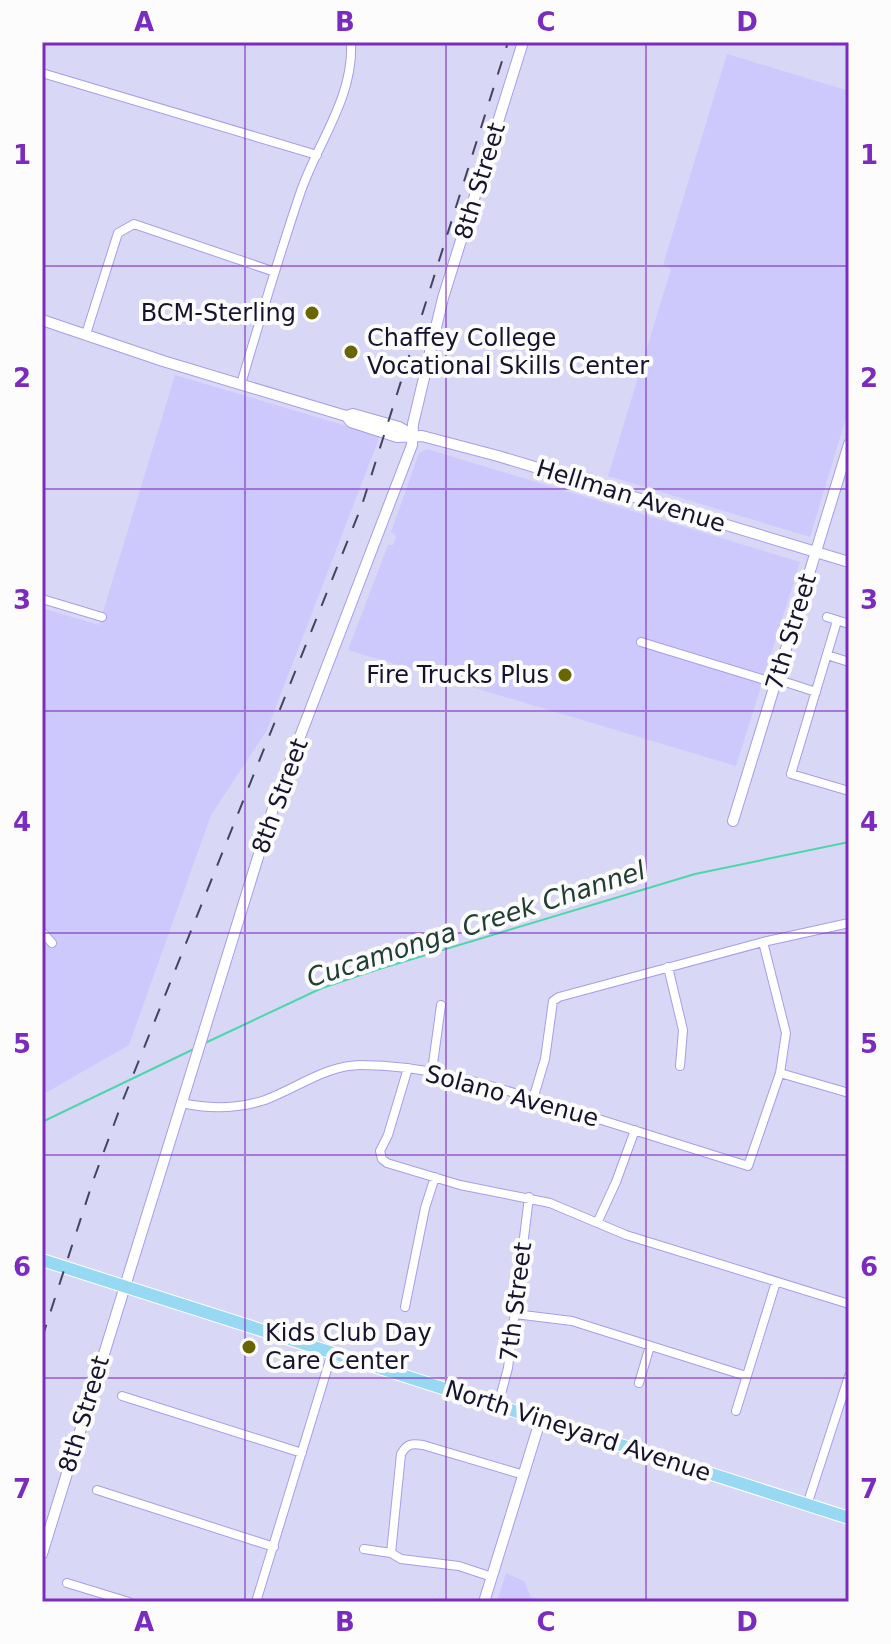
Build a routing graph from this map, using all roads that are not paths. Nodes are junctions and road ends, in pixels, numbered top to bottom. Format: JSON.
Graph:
{"nodes":[{"id":1,"x":351,"y":42,"type":"edge"},
{"id":2,"x":523,"y":42,"type":"edge"},
{"id":3,"x":42,"y":73,"type":"edge"},
{"id":4,"x":317,"y":155,"type":"junction"},
{"id":5,"x":275,"y":272,"type":"junction"},
{"id":6,"x":42,"y":320,"type":"edge"},
{"id":7,"x":86,"y":334,"type":"junction"},
{"id":8,"x":241,"y":384,"type":"junction"},
{"id":9,"x":413,"y":435,"type":"junction"},
{"id":10,"x":849,"y":444,"type":"edge"},
{"id":11,"x":815,"y":551,"type":"junction"},
{"id":12,"x":849,"y":562,"type":"edge"},
{"id":13,"x":42,"y":599,"type":"edge"},
{"id":14,"x":102,"y":617,"type":"dead end"},
{"id":15,"x":827,"y":617,"type":"dead end"},
{"id":16,"x":837,"y":621,"type":"junction"},
{"id":17,"x":849,"y":624,"type":"edge"},
{"id":18,"x":641,"y":642,"type":"dead end"},
{"id":19,"x":827,"y":655,"type":"junction"},
{"id":20,"x":849,"y":662,"type":"edge"},
{"id":21,"x":776,"y":679,"type":"junction"},
{"id":22,"x":816,"y":692,"type":"junction"},
{"id":23,"x":849,"y":791,"type":"edge"},
{"id":24,"x":733,"y":821,"type":"dead end"},
{"id":25,"x":849,"y":923,"type":"edge"},
{"id":26,"x":42,"y":932,"type":"edge"},
{"id":27,"x":763,"y":942,"type":"junction"},
{"id":28,"x":52,"y":943,"type":"dead end"},
{"id":29,"x":668,"y":967,"type":"junction"},
{"id":30,"x":441,"y":1005,"type":"dead end"},
{"id":31,"x":680,"y":1066,"type":"dead end"},
{"id":32,"x":408,"y":1068,"type":"junction"},
{"id":33,"x":432,"y":1071,"type":"junction"},
{"id":34,"x":780,"y":1073,"type":"junction"},
{"id":35,"x":849,"y":1093,"type":"edge"},
{"id":36,"x":533,"y":1099,"type":"junction"},
{"id":37,"x":181,"y":1103,"type":"junction"},
{"id":38,"x":635,"y":1130,"type":"junction"},
{"id":39,"x":435,"y":1177,"type":"junction"},
{"id":40,"x":529,"y":1197,"type":"junction"},
{"id":41,"x":598,"y":1221,"type":"junction"},
{"id":42,"x":42,"y":1260,"type":"edge"},
{"id":43,"x":776,"y":1282,"type":"junction"},
{"id":44,"x":123,"y":1287,"type":"junction"},
{"id":45,"x":849,"y":1304,"type":"edge"},
{"id":46,"x":405,"y":1307,"type":"dead end"},
{"id":47,"x":515,"y":1314,"type":"junction"},
{"id":48,"x":650,"y":1346,"type":"junction"},
{"id":49,"x":332,"y":1353,"type":"junction"},
{"id":50,"x":746,"y":1376,"type":"junction"},
{"id":51,"x":849,"y":1376,"type":"edge"},
{"id":52,"x":639,"y":1383,"type":"dead end"},
{"id":53,"x":122,"y":1396,"type":"dead end"},
{"id":54,"x":498,"y":1405,"type":"junction"},
{"id":55,"x":736,"y":1411,"type":"dead end"},
{"id":56,"x":541,"y":1418,"type":"junction"},
{"id":57,"x":302,"y":1453,"type":"junction"},
{"id":58,"x":524,"y":1475,"type":"junction"},
{"id":59,"x":97,"y":1490,"type":"dead end"},
{"id":60,"x":807,"y":1505,"type":"junction"},
{"id":61,"x":849,"y":1518,"type":"edge"},
{"id":62,"x":274,"y":1547,"type":"junction"},
{"id":63,"x":364,"y":1549,"type":"dead end"},
{"id":64,"x":391,"y":1553,"type":"junction"},
{"id":65,"x":42,"y":1554,"type":"edge"},
{"id":66,"x":492,"y":1577,"type":"junction"},
{"id":67,"x":67,"y":1583,"type":"dead end"},
{"id":68,"x":129,"y":1602,"type":"edge"},
{"id":69,"x":256,"y":1602,"type":"edge"},
{"id":70,"x":484,"y":1602,"type":"edge"}],
"edges":[{"from":1,"to":4,"type":"street"},
{"from":2,"to":9,"type":"street","name":"8th Street"},
{"from":3,"to":4,"type":"street"},
{"from":4,"to":5,"type":"street"},
{"from":5,"to":7,"type":"street"},
{"from":5,"to":8,"type":"street"},
{"from":6,"to":7,"type":"street","name":"Hellman Avenue"},
{"from":7,"to":8,"type":"street","name":"Hellman Avenue"},
{"from":8,"to":9,"type":"street","name":"Hellman Avenue"},
{"from":9,"to":11,"type":"street","name":"Hellman Avenue"},
{"from":9,"to":37,"type":"street","name":"8th Street"},
{"from":10,"to":11,"type":"street","name":"7th Street"},
{"from":11,"to":12,"type":"street","name":"Hellman Avenue"},
{"from":11,"to":21,"type":"street","name":"7th Street"},
{"from":13,"to":14,"type":"street"},
{"from":15,"to":16,"type":"street"},
{"from":16,"to":17,"type":"street"},
{"from":16,"to":19,"type":"street"},
{"from":18,"to":21,"type":"street"},
{"from":19,"to":20,"type":"street"},
{"from":19,"to":22,"type":"street"},
{"from":21,"to":22,"type":"street"},
{"from":21,"to":24,"type":"street","name":"7th Street"},
{"from":22,"to":23,"type":"street"},
{"from":25,"to":27,"type":"street"},
{"from":26,"to":28,"type":"street"},
{"from":27,"to":29,"type":"street"},
{"from":27,"to":34,"type":"street"},
{"from":29,"to":31,"type":"street"},
{"from":29,"to":36,"type":"street"},
{"from":30,"to":33,"type":"street"},
{"from":32,"to":33,"type":"street","name":"Solano Avenue"},
{"from":32,"to":37,"type":"street","name":"Solano Avenue"},
{"from":32,"to":39,"type":"street"},
{"from":33,"to":36,"type":"street","name":"Solano Avenue"},
{"from":34,"to":35,"type":"street"},
{"from":34,"to":38,"type":"street","name":"Solano Avenue"},
{"from":36,"to":38,"type":"street","name":"Solano Avenue"},
{"from":37,"to":44,"type":"street","name":"8th Street"},
{"from":38,"to":41,"type":"street"},
{"from":39,"to":40,"type":"street"},
{"from":39,"to":46,"type":"street"},
{"from":40,"to":41,"type":"street"},
{"from":40,"to":47,"type":"street","name":"7th Street"},
{"from":41,"to":43,"type":"street"},
{"from":42,"to":44,"type":"main road","name":"North Vineyard Avenue"},
{"from":43,"to":45,"type":"street"},
{"from":43,"to":50,"type":"street"},
{"from":44,"to":49,"type":"main road","name":"North Vineyard Avenue"},
{"from":44,"to":65,"type":"street","name":"8th Street"},
{"from":47,"to":48,"type":"street"},
{"from":47,"to":54,"type":"street","name":"7th Street"},
{"from":48,"to":50,"type":"street"},
{"from":48,"to":52,"type":"street"},
{"from":49,"to":54,"type":"main road","name":"North Vineyard Avenue"},
{"from":49,"to":57,"type":"street"},
{"from":50,"to":55,"type":"street"},
{"from":51,"to":60,"type":"street"},
{"from":53,"to":57,"type":"street"},
{"from":54,"to":56,"type":"main road","name":"North Vineyard Avenue"},
{"from":56,"to":58,"type":"street"},
{"from":56,"to":60,"type":"main road","name":"North Vineyard Avenue"},
{"from":57,"to":62,"type":"street"},
{"from":58,"to":64,"type":"street"},
{"from":58,"to":66,"type":"street"},
{"from":59,"to":62,"type":"street"},
{"from":60,"to":61,"type":"main road","name":"North Vineyard Avenue"},
{"from":62,"to":69,"type":"street"},
{"from":63,"to":64,"type":"street"},
{"from":64,"to":66,"type":"street"},
{"from":66,"to":70,"type":"street"},
{"from":67,"to":68,"type":"street"}]}
